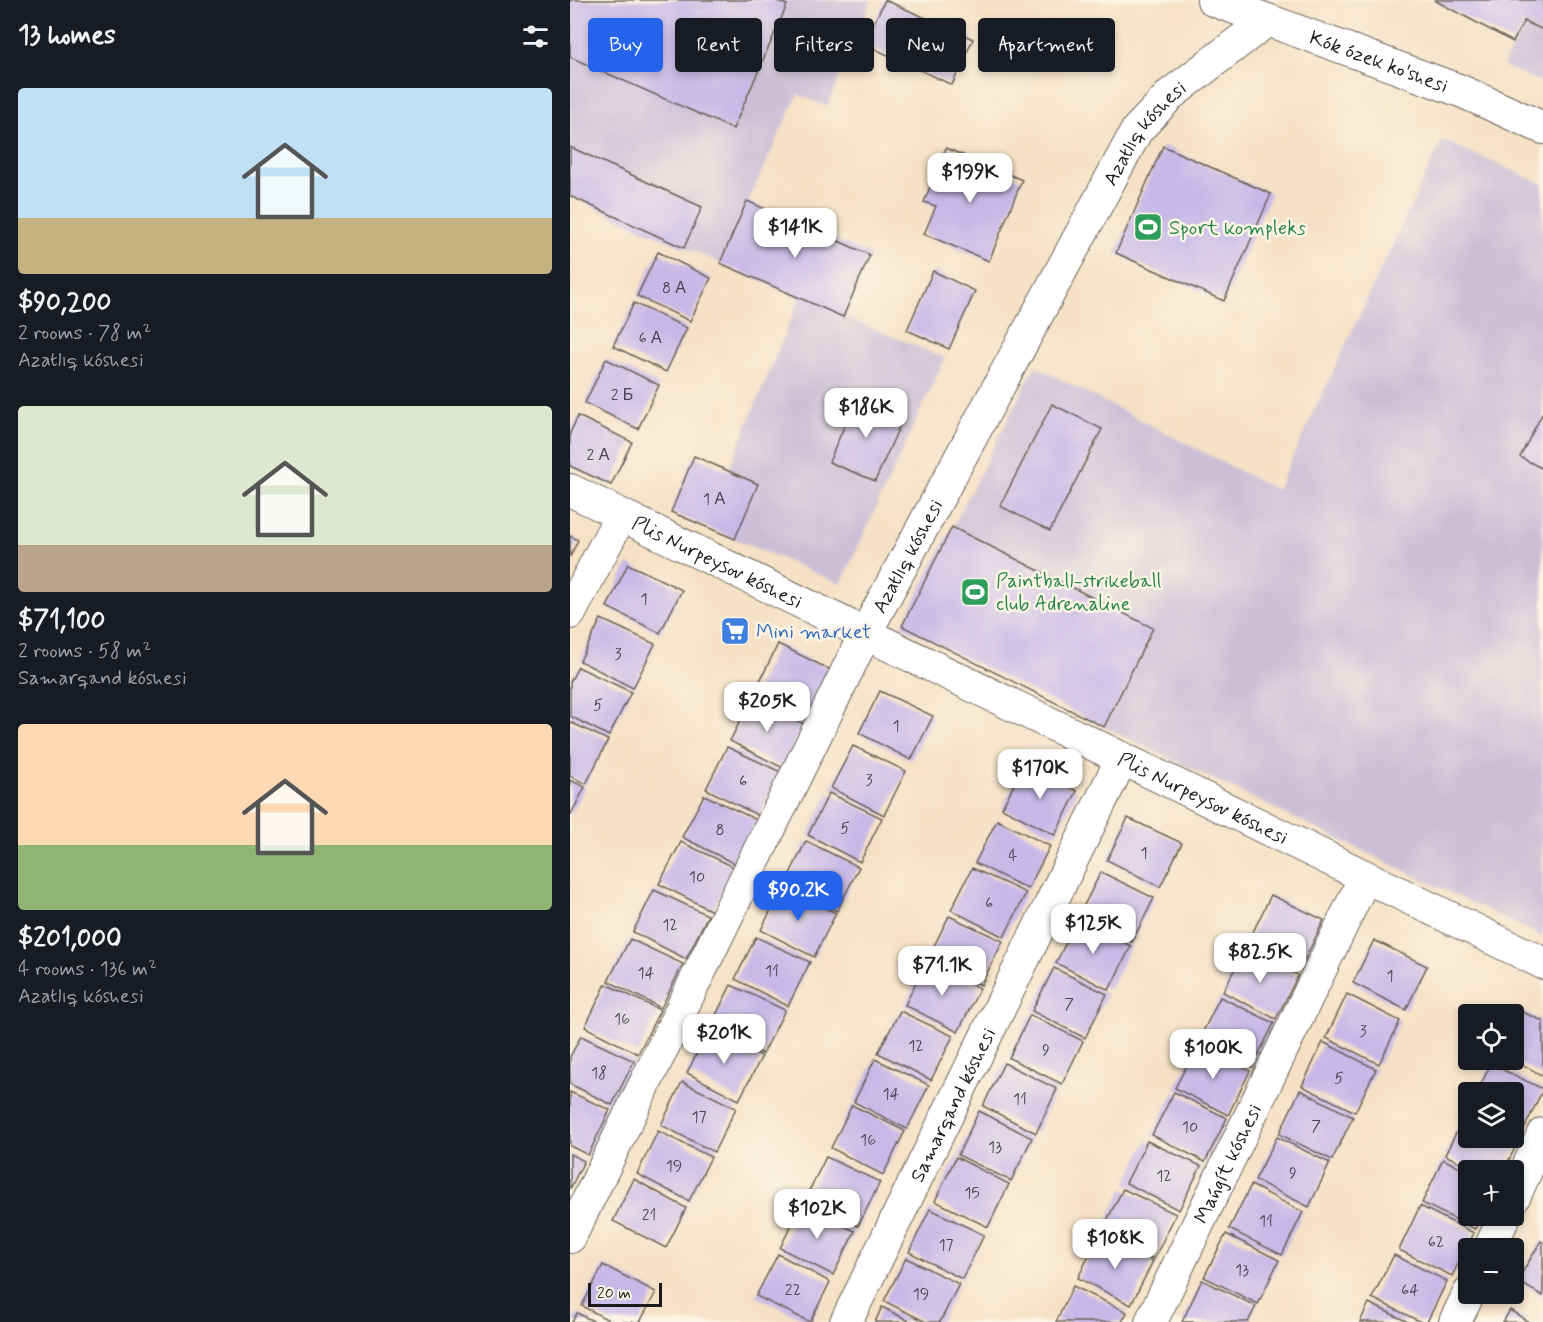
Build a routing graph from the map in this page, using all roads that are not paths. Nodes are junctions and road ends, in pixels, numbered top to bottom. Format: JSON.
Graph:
{"nodes":[{"id":1,"x":1213,"y":0,"type":"edge"},
{"id":2,"x":1266,"y":21,"type":"junction"},
{"id":3,"x":1543,"y":128,"type":"edge"},
{"id":4,"x":570,"y":490,"type":"edge"},
{"id":5,"x":621,"y":514,"type":"junction"},
{"id":6,"x":570,"y":613,"type":"edge"},
{"id":7,"x":865,"y":633,"type":"junction"},
{"id":8,"x":1122,"y":758,"type":"junction"},
{"id":9,"x":1365,"y":877,"type":"junction"},
{"id":10,"x":1543,"y":963,"type":"edge"},
{"id":11,"x":1543,"y":1134,"type":"edge"},
{"id":12,"x":1524,"y":1175,"type":"edge"},
{"id":13,"x":570,"y":1237,"type":"edge"},
{"id":14,"x":1464,"y":1304,"type":"edge"},
{"id":15,"x":846,"y":1322,"type":"edge"},
{"id":16,"x":1151,"y":1322,"type":"edge"},
{"id":17,"x":1455,"y":1322,"type":"edge"}],
"edges":[{"from":1,"to":2,"type":"street","name":"Kók ózek ko'shesi"},
{"from":2,"to":3,"type":"street","name":"Kók ózek ko'shesi"},
{"from":2,"to":7,"type":"street","name":"Azatlıq kóshesi"},
{"from":4,"to":5,"type":"street","name":"Plis Nurpeysov kóshesi"},
{"from":5,"to":6,"type":"street"},
{"from":5,"to":7,"type":"street","name":"Plis Nurpeysov kóshesi"},
{"from":7,"to":8,"type":"street","name":"Plis Nurpeysov kóshesi"},
{"from":7,"to":13,"type":"street","name":"Azatlıq kóshesi"},
{"from":8,"to":9,"type":"street","name":"Plis Nurpeysov kóshesi"},
{"from":8,"to":15,"type":"street","name":"Samarqand kóshesi"},
{"from":9,"to":10,"type":"street","name":"Plis Nurpeysov kóshesi"},
{"from":9,"to":16,"type":"street","name":"Mańǵıt kóshesi"},
{"from":11,"to":12,"type":"street"},
{"from":14,"to":17,"type":"street"}]}
